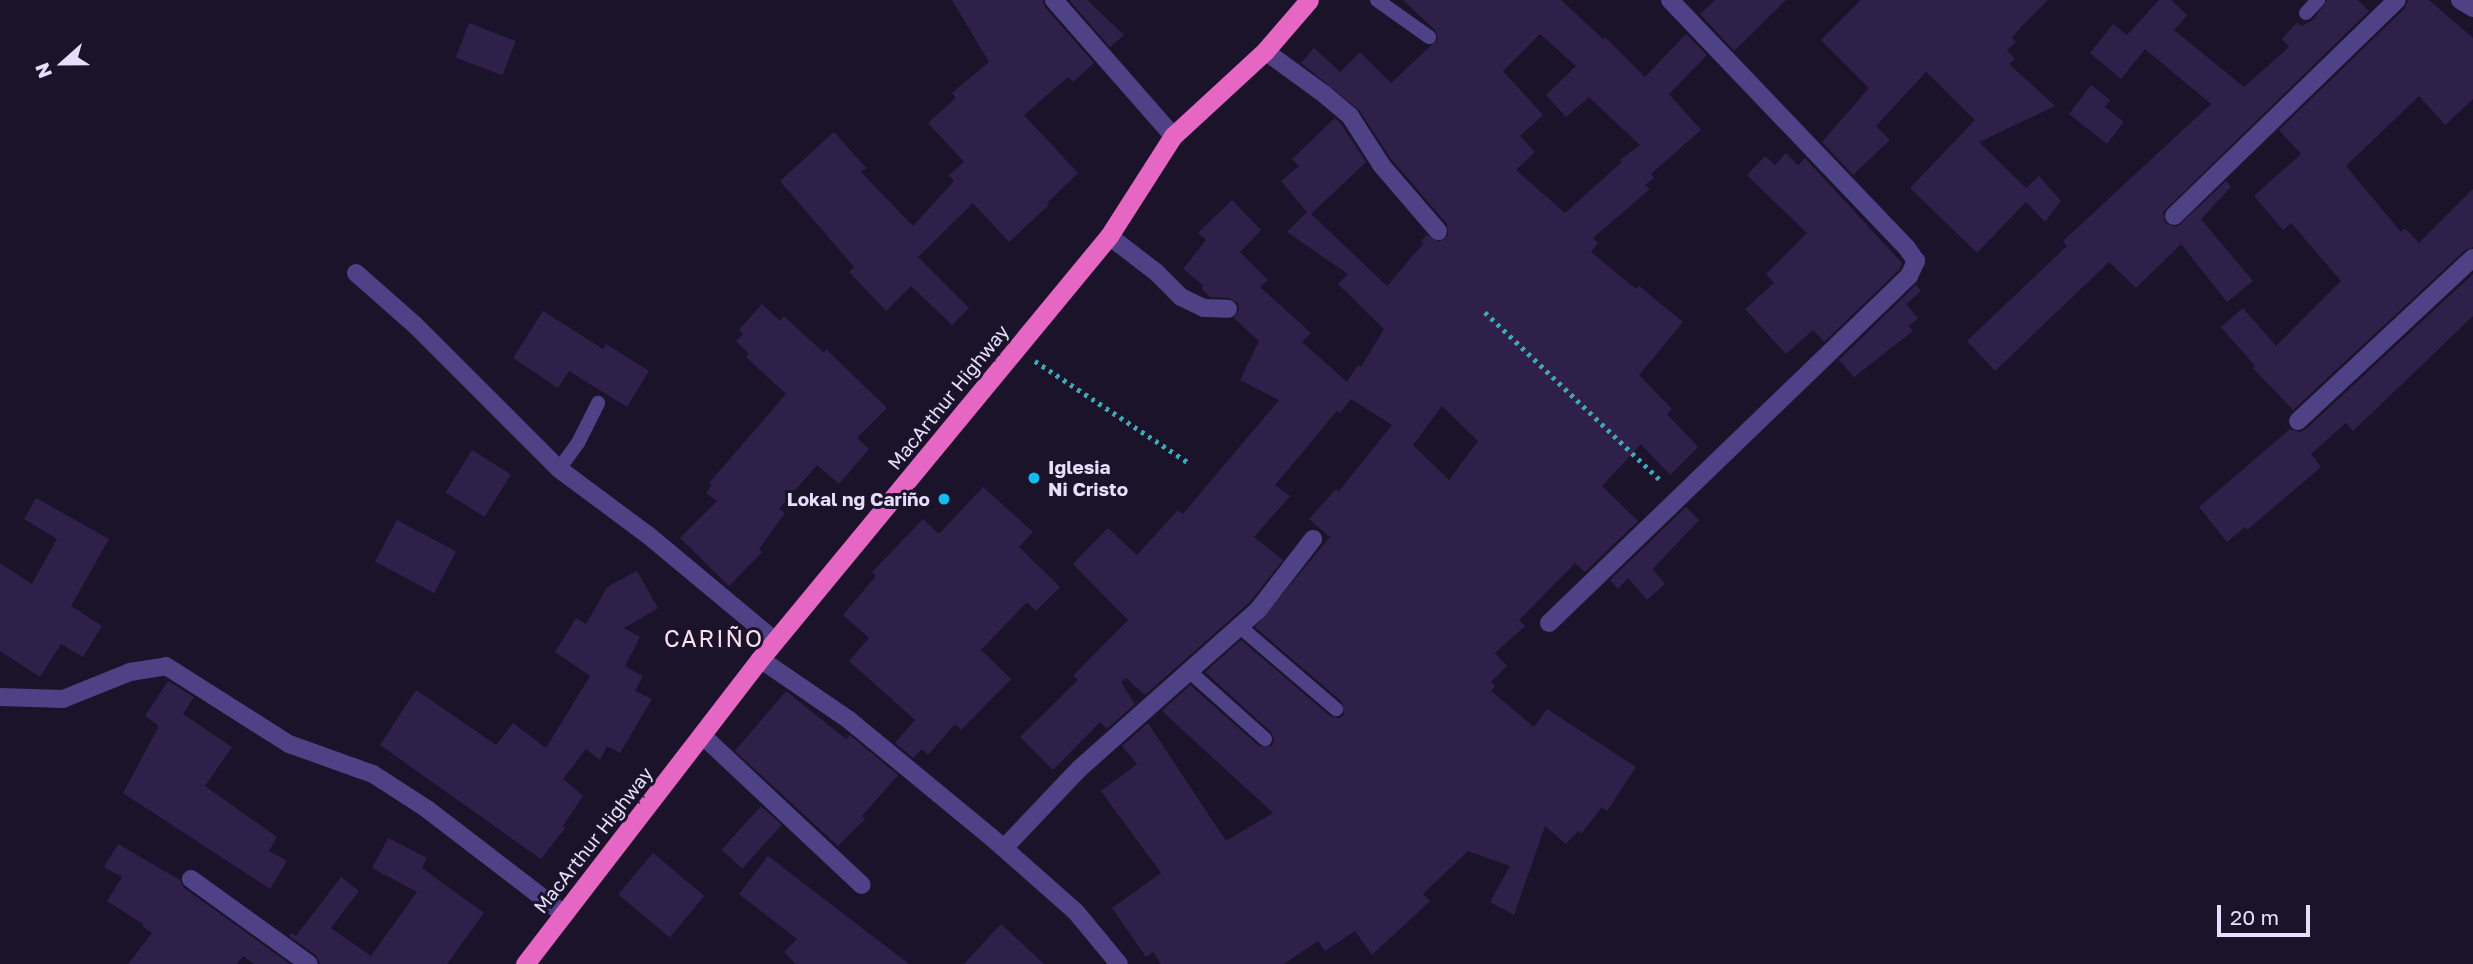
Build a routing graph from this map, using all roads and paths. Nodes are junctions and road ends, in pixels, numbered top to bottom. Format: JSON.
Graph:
{"nodes":[{"id":1,"x":1054,"y":0,"type":"edge"},
{"id":2,"x":1309,"y":0,"type":"edge"},
{"id":3,"x":1377,"y":0,"type":"edge"},
{"id":4,"x":1670,"y":0,"type":"edge"},
{"id":5,"x":2318,"y":0,"type":"edge"},
{"id":6,"x":2397,"y":0,"type":"edge"},
{"id":7,"x":2460,"y":0,"type":"edge"},
{"id":8,"x":2473,"y":8,"type":"edge"},
{"id":9,"x":2306,"y":13,"type":"dead end"},
{"id":10,"x":1429,"y":37,"type":"dead end"},
{"id":11,"x":1265,"y":51,"type":"junction"},
{"id":12,"x":1173,"y":136,"type":"junction"},
{"id":13,"x":2174,"y":216,"type":"dead end"},
{"id":14,"x":1438,"y":231,"type":"dead end"},
{"id":15,"x":1109,"y":236,"type":"junction"},
{"id":16,"x":2473,"y":258,"type":"edge"},
{"id":17,"x":356,"y":273,"type":"dead end"},
{"id":18,"x":1228,"y":309,"type":"dead end"},
{"id":19,"x":1485,"y":312,"type":"dead end"},
{"id":20,"x":1017,"y":349,"type":"junction"},
{"id":21,"x":598,"y":403,"type":"dead end"},
{"id":22,"x":2298,"y":421,"type":"dead end"},
{"id":23,"x":1189,"y":463,"type":"dead end"},
{"id":24,"x":559,"y":469,"type":"junction"},
{"id":25,"x":1677,"y":497,"type":"junction"},
{"id":26,"x":1313,"y":539,"type":"dead end"},
{"id":27,"x":1549,"y":623,"type":"dead end"},
{"id":28,"x":1239,"y":626,"type":"junction"},
{"id":29,"x":775,"y":641,"type":"junction"},
{"id":30,"x":760,"y":659,"type":"junction"},
{"id":31,"x":1189,"y":671,"type":"junction"},
{"id":32,"x":0,"y":697,"type":"edge"},
{"id":33,"x":1336,"y":709,"type":"dead end"},
{"id":34,"x":702,"y":735,"type":"junction"},
{"id":35,"x":1265,"y":739,"type":"dead end"},
{"id":36,"x":1004,"y":848,"type":"junction"},
{"id":37,"x":191,"y":879,"type":"dead end"},
{"id":38,"x":862,"y":885,"type":"dead end"},
{"id":39,"x":564,"y":914,"type":"junction"},
{"id":40,"x":309,"y":964,"type":"edge"},
{"id":41,"x":526,"y":964,"type":"edge"},
{"id":42,"x":1119,"y":964,"type":"edge"}],
"edges":[{"from":1,"to":12,"type":"street"},
{"from":2,"to":11,"type":"highway","name":"MacArthur Highway"},
{"from":3,"to":10,"type":"lane"},
{"from":4,"to":25,"type":"street"},
{"from":5,"to":9,"type":"lane"},
{"from":6,"to":13,"type":"street"},
{"from":7,"to":8,"type":"street"},
{"from":11,"to":12,"type":"highway","name":"MacArthur Highway"},
{"from":11,"to":14,"type":"street"},
{"from":12,"to":15,"type":"highway","name":"MacArthur Highway"},
{"from":15,"to":18,"type":"street"},
{"from":15,"to":20,"type":"highway","name":"MacArthur Highway"},
{"from":16,"to":22,"type":"street"},
{"from":17,"to":24,"type":"street"},
{"from":19,"to":25,"type":"path"},
{"from":20,"to":23,"type":"path"},
{"from":20,"to":29,"type":"highway","name":"MacArthur Highway"},
{"from":21,"to":24,"type":"lane"},
{"from":24,"to":29,"type":"street"},
{"from":25,"to":27,"type":"street"},
{"from":26,"to":28,"type":"street"},
{"from":28,"to":31,"type":"street"},
{"from":28,"to":33,"type":"lane"},
{"from":29,"to":30,"type":"highway","name":"MacArthur Highway"},
{"from":30,"to":34,"type":"highway","name":"MacArthur Highway"},
{"from":30,"to":36,"type":"street"},
{"from":31,"to":35,"type":"lane"},
{"from":31,"to":36,"type":"street"},
{"from":32,"to":39,"type":"street"},
{"from":34,"to":38,"type":"street"},
{"from":34,"to":39,"type":"highway","name":"MacArthur Highway"},
{"from":36,"to":42,"type":"street"},
{"from":37,"to":40,"type":"street"},
{"from":39,"to":41,"type":"highway","name":"MacArthur Highway"}]}
